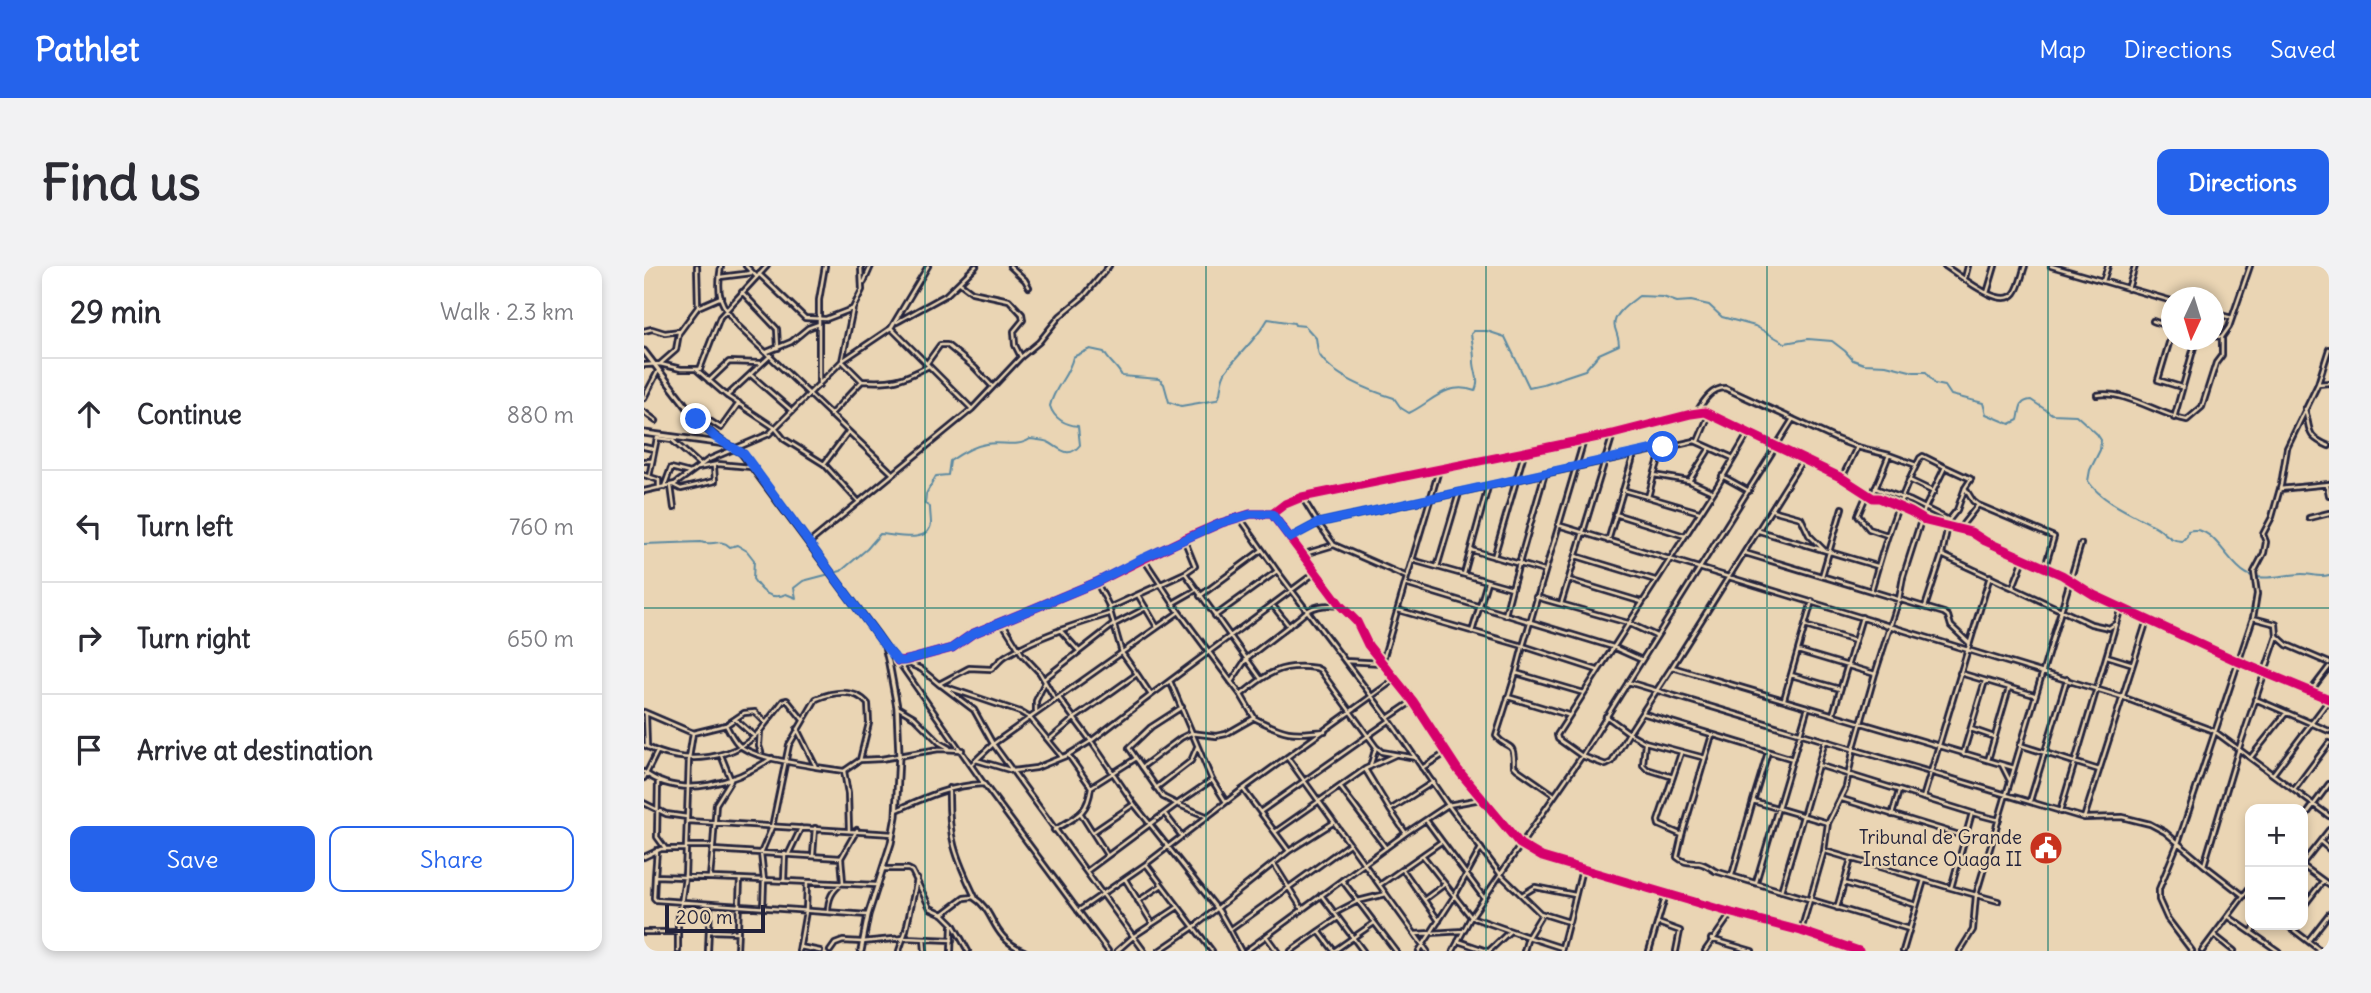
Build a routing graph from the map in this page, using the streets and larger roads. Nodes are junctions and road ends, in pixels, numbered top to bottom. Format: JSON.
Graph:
{"nodes":[{"id":1,"x":697,"y":266,"type":"edge"},
{"id":2,"x":722,"y":266,"type":"edge"},
{"id":3,"x":746,"y":266,"type":"edge"},
{"id":4,"x":767,"y":266,"type":"edge"},
{"id":5,"x":825,"y":266,"type":"edge"},
{"id":6,"x":861,"y":266,"type":"edge"},
{"id":7,"x":871,"y":266,"type":"edge"},
{"id":8,"x":928,"y":266,"type":"edge"},
{"id":9,"x":976,"y":266,"type":"edge"},
{"id":10,"x":1010,"y":266,"type":"edge"},
{"id":11,"x":1109,"y":266,"type":"edge"},
{"id":12,"x":1945,"y":266,"type":"edge"},
{"id":13,"x":1968,"y":266,"type":"edge"},
{"id":14,"x":1995,"y":266,"type":"edge"},
{"id":15,"x":2025,"y":266,"type":"edge"},
{"id":16,"x":2053,"y":266,"type":"edge"},
{"id":17,"x":2108,"y":266,"type":"edge"},
{"id":18,"x":2135,"y":266,"type":"edge"},
{"id":19,"x":2250,"y":266,"type":"edge"},
{"id":20,"x":752,"y":273,"type":"junction"},
{"id":21,"x":758,"y":276,"type":"junction"},
{"id":22,"x":720,"y":277,"type":"junction"},
{"id":23,"x":1965,"y":278,"type":"junction"},
{"id":24,"x":2103,"y":281,"type":"junction"},
{"id":25,"x":960,"y":283,"type":"junction"},
{"id":26,"x":863,"y":284,"type":"junction"},
{"id":27,"x":1029,"y":287,"type":"dead end"},
{"id":28,"x":2128,"y":289,"type":"junction"},
{"id":29,"x":742,"y":292,"type":"junction"},
{"id":30,"x":1987,"y":293,"type":"junction"},
{"id":31,"x":721,"y":297,"type":"junction"},
{"id":32,"x":2161,"y":299,"type":"edge"},
{"id":33,"x":698,"y":307,"type":"junction"},
{"id":34,"x":853,"y":308,"type":"junction"},
{"id":35,"x":726,"y":310,"type":"junction"},
{"id":36,"x":2224,"y":316,"type":"edge"},
{"id":37,"x":2232,"y":318,"type":"junction"},
{"id":38,"x":2153,"y":321,"type":"dead end"},
{"id":39,"x":819,"y":322,"type":"junction"},
{"id":40,"x":894,"y":323,"type":"junction"},
{"id":41,"x":2161,"y":325,"type":"edge"},
{"id":42,"x":891,"y":328,"type":"junction"},
{"id":43,"x":644,"y":331,"type":"edge"},
{"id":44,"x":680,"y":331,"type":"junction"},
{"id":45,"x":2224,"y":333,"type":"edge"},
{"id":46,"x":778,"y":348,"type":"junction"},
{"id":47,"x":2329,"y":349,"type":"edge"},
{"id":48,"x":2166,"y":350,"type":"edge"},
{"id":49,"x":2193,"y":350,"type":"edge"},
{"id":50,"x":2222,"y":350,"type":"edge"},
{"id":51,"x":644,"y":351,"type":"edge"},
{"id":52,"x":766,"y":352,"type":"junction"},
{"id":53,"x":771,"y":355,"type":"junction"},
{"id":54,"x":1021,"y":357,"type":"junction"},
{"id":55,"x":842,"y":361,"type":"junction"},
{"id":56,"x":761,"y":363,"type":"junction"},
{"id":57,"x":654,"y":364,"type":"junction"},
{"id":58,"x":660,"y":364,"type":"junction"},
{"id":59,"x":644,"y":365,"type":"edge"},
{"id":60,"x":928,"y":365,"type":"junction"},
{"id":61,"x":697,"y":370,"type":"junction"},
{"id":62,"x":658,"y":371,"type":"junction"},
{"id":63,"x":751,"y":375,"type":"junction"},
{"id":64,"x":709,"y":381,"type":"junction"},
{"id":65,"x":862,"y":381,"type":"junction"},
{"id":66,"x":2329,"y":383,"type":"edge"},
{"id":67,"x":2318,"y":384,"type":"junction"},
{"id":68,"x":819,"y":385,"type":"junction"},
{"id":69,"x":992,"y":386,"type":"junction"},
{"id":70,"x":2182,"y":387,"type":"junction"},
{"id":71,"x":645,"y":391,"type":"edge"},
{"id":72,"x":810,"y":394,"type":"junction"},
{"id":73,"x":2096,"y":395,"type":"dead end"},
{"id":74,"x":727,"y":396,"type":"junction"},
{"id":75,"x":644,"y":398,"type":"edge"},
{"id":76,"x":739,"y":404,"type":"junction"},
{"id":77,"x":972,"y":409,"type":"junction"},
{"id":78,"x":2305,"y":409,"type":"junction"},
{"id":79,"x":792,"y":411,"type":"junction"},
{"id":80,"x":644,"y":412,"type":"edge"},
{"id":81,"x":1696,"y":413,"type":"junction"},
{"id":82,"x":1710,"y":414,"type":"junction"},
{"id":83,"x":830,"y":415,"type":"junction"},
{"id":84,"x":2174,"y":418,"type":"junction"},
{"id":85,"x":707,"y":419,"type":"dead end"},
{"id":86,"x":1793,"y":419,"type":"junction"},
{"id":87,"x":656,"y":421,"type":"dead end"},
{"id":88,"x":775,"y":428,"type":"junction"},
{"id":89,"x":848,"y":432,"type":"junction"},
{"id":90,"x":644,"y":433,"type":"edge"},
{"id":91,"x":1613,"y":434,"type":"junction"},
{"id":92,"x":1748,"y":434,"type":"junction"},
{"id":93,"x":1584,"y":440,"type":"junction"},
{"id":94,"x":1698,"y":441,"type":"junction"},
{"id":95,"x":726,"y":444,"type":"junction"},
{"id":96,"x":2329,"y":445,"type":"edge"},
{"id":97,"x":644,"y":447,"type":"edge"},
{"id":98,"x":1663,"y":447,"type":"junction"},
{"id":99,"x":1776,"y":447,"type":"junction"},
{"id":100,"x":1857,"y":447,"type":"junction"},
{"id":101,"x":736,"y":448,"type":"junction"},
{"id":102,"x":1710,"y":448,"type":"junction"},
{"id":103,"x":653,"y":449,"type":"junction"},
{"id":104,"x":1525,"y":450,"type":"junction"},
{"id":105,"x":1634,"y":454,"type":"junction"},
{"id":106,"x":1889,"y":455,"type":"junction"},
{"id":107,"x":1733,"y":458,"type":"junction"},
{"id":108,"x":1803,"y":459,"type":"junction"},
{"id":109,"x":1606,"y":460,"type":"junction"},
{"id":110,"x":644,"y":461,"type":"edge"},
{"id":111,"x":651,"y":461,"type":"junction"},
{"id":112,"x":824,"y":464,"type":"junction"},
{"id":113,"x":1916,"y":465,"type":"junction"},
{"id":114,"x":698,"y":467,"type":"junction"},
{"id":115,"x":714,"y":467,"type":"junction"},
{"id":116,"x":1576,"y":467,"type":"junction"},
{"id":117,"x":1945,"y":467,"type":"junction"},
{"id":118,"x":754,"y":468,"type":"junction"},
{"id":119,"x":1440,"y":469,"type":"junction"},
{"id":120,"x":690,"y":473,"type":"junction"},
{"id":121,"x":892,"y":473,"type":"junction"},
{"id":122,"x":1545,"y":473,"type":"junction"},
{"id":123,"x":644,"y":475,"type":"edge"},
{"id":124,"x":1654,"y":475,"type":"junction"},
{"id":125,"x":1722,"y":476,"type":"junction"},
{"id":126,"x":649,"y":477,"type":"junction"},
{"id":127,"x":1842,"y":478,"type":"junction"},
{"id":128,"x":1518,"y":479,"type":"junction"},
{"id":129,"x":1909,"y":479,"type":"junction"},
{"id":130,"x":1689,"y":481,"type":"junction"},
{"id":131,"x":672,"y":485,"type":"junction"},
{"id":132,"x":2328,"y":485,"type":"edge"},
{"id":133,"x":1488,"y":486,"type":"junction"},
{"id":134,"x":661,"y":488,"type":"junction"},
{"id":135,"x":1875,"y":488,"type":"junction"},
{"id":136,"x":1965,"y":488,"type":"junction"},
{"id":137,"x":2280,"y":489,"type":"junction"},
{"id":138,"x":1623,"y":490,"type":"junction"},
{"id":139,"x":644,"y":491,"type":"edge"},
{"id":140,"x":1749,"y":491,"type":"junction"},
{"id":141,"x":1713,"y":492,"type":"junction"},
{"id":142,"x":1934,"y":492,"type":"junction"},
{"id":143,"x":1458,"y":493,"type":"junction"},
{"id":144,"x":1867,"y":494,"type":"junction"},
{"id":145,"x":2329,"y":495,"type":"edge"},
{"id":146,"x":1302,"y":497,"type":"junction"},
{"id":147,"x":1648,"y":497,"type":"junction"},
{"id":148,"x":1901,"y":497,"type":"junction"},
{"id":149,"x":1430,"y":498,"type":"junction"},
{"id":150,"x":1879,"y":498,"type":"junction"},
{"id":151,"x":859,"y":502,"type":"junction"},
{"id":152,"x":1978,"y":505,"type":"junction"},
{"id":153,"x":1898,"y":506,"type":"junction"},
{"id":154,"x":674,"y":508,"type":"dead end"},
{"id":155,"x":1842,"y":508,"type":"dead end"},
{"id":156,"x":1925,"y":508,"type":"junction"},
{"id":157,"x":1772,"y":510,"type":"junction"},
{"id":158,"x":1699,"y":512,"type":"junction"},
{"id":159,"x":2329,"y":513,"type":"edge"},
{"id":160,"x":1272,"y":514,"type":"junction"},
{"id":161,"x":1615,"y":514,"type":"junction"},
{"id":162,"x":2309,"y":518,"type":"dead end"},
{"id":163,"x":1240,"y":519,"type":"junction"},
{"id":164,"x":1922,"y":519,"type":"junction"},
{"id":165,"x":1949,"y":520,"type":"junction"},
{"id":166,"x":1318,"y":523,"type":"junction"},
{"id":167,"x":1558,"y":526,"type":"junction"},
{"id":168,"x":1948,"y":527,"type":"junction"},
{"id":169,"x":1959,"y":528,"type":"junction"},
{"id":170,"x":1759,"y":531,"type":"junction"},
{"id":171,"x":1583,"y":533,"type":"junction"},
{"id":172,"x":1888,"y":535,"type":"junction"},
{"id":173,"x":1685,"y":536,"type":"junction"},
{"id":174,"x":1290,"y":538,"type":"junction"},
{"id":175,"x":1184,"y":539,"type":"junction"},
{"id":176,"x":1608,"y":541,"type":"junction"},
{"id":177,"x":809,"y":543,"type":"junction"},
{"id":178,"x":2081,"y":544,"type":"dead end"},
{"id":179,"x":1334,"y":545,"type":"junction"},
{"id":180,"x":1263,"y":550,"type":"junction"},
{"id":181,"x":1471,"y":550,"type":"junction"},
{"id":182,"x":1824,"y":550,"type":"junction"},
{"id":183,"x":1829,"y":551,"type":"junction"},
{"id":184,"x":1745,"y":553,"type":"junction"},
{"id":185,"x":1304,"y":554,"type":"junction"},
{"id":186,"x":1942,"y":555,"type":"junction"},
{"id":187,"x":1576,"y":556,"type":"junction"},
{"id":188,"x":1494,"y":557,"type":"junction"},
{"id":189,"x":1143,"y":558,"type":"junction"},
{"id":190,"x":1670,"y":559,"type":"junction"},
{"id":191,"x":2024,"y":559,"type":"junction"},
{"id":192,"x":1412,"y":560,"type":"junction"},
{"id":193,"x":1519,"y":565,"type":"junction"},
{"id":194,"x":1878,"y":566,"type":"junction"},
{"id":195,"x":1437,"y":567,"type":"junction"},
{"id":196,"x":2045,"y":567,"type":"junction"},
{"id":197,"x":1700,"y":568,"type":"junction"},
{"id":198,"x":1277,"y":571,"type":"junction"},
{"id":199,"x":1544,"y":571,"type":"junction"},
{"id":200,"x":1317,"y":572,"type":"junction"},
{"id":201,"x":1185,"y":573,"type":"junction"},
{"id":202,"x":1464,"y":574,"type":"junction"},
{"id":203,"x":1822,"y":576,"type":"junction"},
{"id":204,"x":1990,"y":576,"type":"junction"},
{"id":205,"x":1407,"y":577,"type":"junction"},
{"id":206,"x":1728,"y":577,"type":"junction"},
{"id":207,"x":1569,"y":580,"type":"junction"},
{"id":208,"x":1655,"y":580,"type":"junction"},
{"id":209,"x":2071,"y":580,"type":"junction"},
{"id":210,"x":1097,"y":582,"type":"junction"},
{"id":211,"x":1487,"y":582,"type":"junction"},
{"id":212,"x":1159,"y":584,"type":"junction"},
{"id":213,"x":1405,"y":584,"type":"junction"},
{"id":214,"x":2013,"y":587,"type":"junction"},
{"id":215,"x":1512,"y":588,"type":"junction"},
{"id":216,"x":1196,"y":590,"type":"junction"},
{"id":217,"x":1293,"y":591,"type":"junction"},
{"id":218,"x":1871,"y":591,"type":"junction"},
{"id":219,"x":1138,"y":595,"type":"junction"},
{"id":220,"x":1200,"y":596,"type":"junction"},
{"id":221,"x":1536,"y":597,"type":"junction"},
{"id":222,"x":1899,"y":599,"type":"junction"},
{"id":223,"x":1642,"y":601,"type":"junction"},
{"id":224,"x":1812,"y":601,"type":"junction"},
{"id":225,"x":1173,"y":603,"type":"junction"},
{"id":226,"x":1561,"y":604,"type":"junction"},
{"id":227,"x":1273,"y":606,"type":"junction"},
{"id":228,"x":1342,"y":606,"type":"junction"},
{"id":229,"x":1479,"y":607,"type":"junction"},
{"id":230,"x":1925,"y":607,"type":"junction"},
{"id":231,"x":2121,"y":607,"type":"junction"},
{"id":232,"x":1109,"y":608,"type":"junction"},
{"id":233,"x":1146,"y":608,"type":"junction"},
{"id":234,"x":2062,"y":608,"type":"junction"},
{"id":235,"x":1307,"y":610,"type":"junction"},
{"id":236,"x":1398,"y":610,"type":"junction"},
{"id":237,"x":1179,"y":612,"type":"junction"},
{"id":238,"x":1109,"y":614,"type":"junction"},
{"id":239,"x":1505,"y":615,"type":"junction"},
{"id":240,"x":1215,"y":616,"type":"junction"},
{"id":241,"x":1862,"y":617,"type":"junction"},
{"id":242,"x":2252,"y":618,"type":"junction"},
{"id":243,"x":2117,"y":620,"type":"junction"},
{"id":244,"x":2148,"y":620,"type":"junction"},
{"id":245,"x":1002,"y":622,"type":"junction"},
{"id":246,"x":1529,"y":622,"type":"junction"},
{"id":247,"x":1628,"y":623,"type":"junction"},
{"id":248,"x":1113,"y":625,"type":"junction"},
{"id":249,"x":1289,"y":626,"type":"junction"},
{"id":250,"x":1805,"y":626,"type":"junction"},
{"id":251,"x":1892,"y":626,"type":"junction"},
{"id":252,"x":1157,"y":627,"type":"junction"},
{"id":253,"x":1060,"y":630,"type":"junction"},
{"id":254,"x":1472,"y":632,"type":"junction"},
{"id":255,"x":1232,"y":636,"type":"junction"},
{"id":256,"x":2277,"y":636,"type":"junction"},
{"id":257,"x":1657,"y":637,"type":"junction"},
{"id":258,"x":1855,"y":641,"type":"junction"},
{"id":259,"x":1969,"y":643,"type":"junction"},
{"id":260,"x":885,"y":646,"type":"junction"},
{"id":261,"x":1523,"y":646,"type":"junction"},
{"id":262,"x":1613,"y":647,"type":"junction"},
{"id":263,"x":1968,"y":648,"type":"junction"},
{"id":264,"x":1018,"y":649,"type":"junction"},
{"id":265,"x":1079,"y":651,"type":"junction"},
{"id":266,"x":1798,"y":651,"type":"junction"},
{"id":267,"x":1210,"y":652,"type":"junction"},
{"id":268,"x":1122,"y":653,"type":"junction"},
{"id":269,"x":2107,"y":656,"type":"junction"},
{"id":270,"x":1247,"y":658,"type":"junction"},
{"id":271,"x":1642,"y":660,"type":"junction"},
{"id":272,"x":898,"y":661,"type":"junction"},
{"id":273,"x":904,"y":661,"type":"junction"},
{"id":274,"x":1345,"y":661,"type":"junction"},
{"id":275,"x":2237,"y":661,"type":"junction"},
{"id":276,"x":1382,"y":663,"type":"junction"},
{"id":277,"x":2133,"y":664,"type":"junction"},
{"id":278,"x":2329,"y":665,"type":"edge"},
{"id":279,"x":1672,"y":667,"type":"junction"},
{"id":280,"x":1847,"y":667,"type":"junction"},
{"id":281,"x":1598,"y":670,"type":"junction"},
{"id":282,"x":2042,"y":671,"type":"junction"},
{"id":283,"x":2264,"y":672,"type":"junction"},
{"id":284,"x":1516,"y":673,"type":"junction"},
{"id":285,"x":1960,"y":673,"type":"junction"},
{"id":286,"x":1137,"y":674,"type":"junction"},
{"id":287,"x":1875,"y":674,"type":"junction"},
{"id":288,"x":1791,"y":675,"type":"junction"},
{"id":289,"x":1261,"y":679,"type":"junction"},
{"id":290,"x":1395,"y":679,"type":"junction"},
{"id":291,"x":2067,"y":679,"type":"junction"},
{"id":292,"x":1044,"y":680,"type":"junction"},
{"id":293,"x":1170,"y":681,"type":"junction"},
{"id":294,"x":1985,"y":681,"type":"junction"},
{"id":295,"x":1231,"y":682,"type":"junction"},
{"id":296,"x":1628,"y":682,"type":"junction"},
{"id":297,"x":940,"y":685,"type":"junction"},
{"id":298,"x":2010,"y":688,"type":"junction"},
{"id":299,"x":2097,"y":688,"type":"junction"},
{"id":300,"x":1840,"y":689,"type":"junction"},
{"id":301,"x":1656,"y":690,"type":"junction"},
{"id":302,"x":2310,"y":692,"type":"junction"},
{"id":303,"x":1584,"y":693,"type":"junction"},
{"id":304,"x":1151,"y":695,"type":"junction"},
{"id":305,"x":1241,"y":695,"type":"junction"},
{"id":306,"x":1508,"y":696,"type":"junction"},
{"id":307,"x":2035,"y":696,"type":"junction"},
{"id":308,"x":2122,"y":696,"type":"junction"},
{"id":309,"x":1371,"y":697,"type":"junction"},
{"id":310,"x":1057,"y":699,"type":"junction"},
{"id":311,"x":2255,"y":699,"type":"junction"},
{"id":312,"x":1784,"y":700,"type":"junction"},
{"id":313,"x":2329,"y":700,"type":"edge"},
{"id":314,"x":1413,"y":701,"type":"junction"},
{"id":315,"x":897,"y":707,"type":"junction"},
{"id":316,"x":1182,"y":707,"type":"junction"},
{"id":317,"x":1808,"y":707,"type":"junction"},
{"id":318,"x":1352,"y":712,"type":"junction"},
{"id":319,"x":645,"y":713,"type":"edge"},
{"id":320,"x":1036,"y":713,"type":"junction"},
{"id":321,"x":1642,"y":713,"type":"junction"},
{"id":322,"x":2286,"y":713,"type":"junction"},
{"id":323,"x":1833,"y":714,"type":"junction"},
{"id":324,"x":1568,"y":715,"type":"junction"},
{"id":325,"x":1606,"y":716,"type":"junction"},
{"id":326,"x":1030,"y":718,"type":"junction"},
{"id":327,"x":1075,"y":718,"type":"junction"},
{"id":328,"x":1254,"y":718,"type":"junction"},
{"id":329,"x":735,"y":719,"type":"junction"},
{"id":330,"x":803,"y":720,"type":"junction"},
{"id":331,"x":1388,"y":720,"type":"junction"},
{"id":332,"x":766,"y":723,"type":"junction"},
{"id":333,"x":2310,"y":723,"type":"junction"},
{"id":334,"x":1861,"y":724,"type":"junction"},
{"id":335,"x":726,"y":725,"type":"junction"},
{"id":336,"x":797,"y":729,"type":"junction"},
{"id":337,"x":1970,"y":729,"type":"junction"},
{"id":338,"x":1325,"y":731,"type":"junction"},
{"id":339,"x":2329,"y":731,"type":"edge"},
{"id":340,"x":760,"y":732,"type":"junction"},
{"id":341,"x":2214,"y":732,"type":"junction"},
{"id":342,"x":693,"y":733,"type":"junction"},
{"id":343,"x":1191,"y":733,"type":"junction"},
{"id":344,"x":1629,"y":733,"type":"junction"},
{"id":345,"x":1801,"y":734,"type":"junction"},
{"id":346,"x":1712,"y":735,"type":"junction"},
{"id":347,"x":1367,"y":736,"type":"junction"},
{"id":348,"x":755,"y":737,"type":"junction"},
{"id":349,"x":1994,"y":737,"type":"junction"},
{"id":350,"x":1049,"y":740,"type":"junction"},
{"id":351,"x":1091,"y":741,"type":"junction"},
{"id":352,"x":1825,"y":741,"type":"junction"},
{"id":353,"x":1645,"y":742,"type":"junction"},
{"id":354,"x":2329,"y":743,"type":"edge"},
{"id":355,"x":993,"y":744,"type":"junction"},
{"id":356,"x":2020,"y":745,"type":"junction"},
{"id":357,"x":646,"y":746,"type":"edge"},
{"id":358,"x":1198,"y":746,"type":"junction"},
{"id":359,"x":1938,"y":746,"type":"junction"},
{"id":360,"x":740,"y":747,"type":"junction"},
{"id":361,"x":1376,"y":747,"type":"junction"},
{"id":362,"x":949,"y":748,"type":"junction"},
{"id":363,"x":2239,"y":748,"type":"junction"},
{"id":364,"x":962,"y":750,"type":"junction"},
{"id":365,"x":1853,"y":751,"type":"junction"},
{"id":366,"x":657,"y":752,"type":"junction"},
{"id":367,"x":1768,"y":752,"type":"junction"},
{"id":368,"x":2046,"y":752,"type":"junction"},
{"id":369,"x":1447,"y":753,"type":"junction"},
{"id":370,"x":1681,"y":753,"type":"junction"},
{"id":371,"x":721,"y":754,"type":"junction"},
{"id":372,"x":761,"y":754,"type":"junction"},
{"id":373,"x":1963,"y":754,"type":"junction"},
{"id":374,"x":899,"y":755,"type":"junction"},
{"id":375,"x":1068,"y":755,"type":"junction"},
{"id":376,"x":1395,"y":755,"type":"junction"},
{"id":377,"x":1582,"y":755,"type":"junction"},
{"id":378,"x":1062,"y":757,"type":"junction"},
{"id":379,"x":1287,"y":757,"type":"junction"},
{"id":380,"x":2251,"y":757,"type":"junction"},
{"id":381,"x":689,"y":758,"type":"junction"},
{"id":382,"x":772,"y":758,"type":"junction"},
{"id":383,"x":1416,"y":758,"type":"junction"},
{"id":384,"x":1705,"y":758,"type":"junction"},
{"id":385,"x":1136,"y":759,"type":"junction"},
{"id":386,"x":1793,"y":759,"type":"junction"},
{"id":387,"x":860,"y":760,"type":"junction"},
{"id":388,"x":976,"y":760,"type":"junction"},
{"id":389,"x":1988,"y":760,"type":"junction"},
{"id":390,"x":2075,"y":761,"type":"junction"},
{"id":391,"x":785,"y":762,"type":"junction"},
{"id":392,"x":972,"y":764,"type":"junction"},
{"id":393,"x":1818,"y":765,"type":"junction"},
{"id":394,"x":2002,"y":765,"type":"junction"},
{"id":395,"x":816,"y":767,"type":"junction"},
{"id":396,"x":1142,"y":767,"type":"junction"},
{"id":397,"x":1370,"y":767,"type":"junction"},
{"id":398,"x":1422,"y":768,"type":"junction"},
{"id":399,"x":2014,"y":768,"type":"junction"},
{"id":400,"x":1365,"y":769,"type":"junction"},
{"id":401,"x":2099,"y":770,"type":"junction"},
{"id":402,"x":844,"y":771,"type":"junction"},
{"id":403,"x":1013,"y":771,"type":"junction"},
{"id":404,"x":1930,"y":772,"type":"junction"},
{"id":405,"x":1113,"y":774,"type":"junction"},
{"id":406,"x":2273,"y":774,"type":"junction"},
{"id":407,"x":645,"y":775,"type":"edge"},
{"id":408,"x":1849,"y":776,"type":"junction"},
{"id":409,"x":1672,"y":778,"type":"junction"},
{"id":410,"x":658,"y":780,"type":"junction"},
{"id":411,"x":731,"y":780,"type":"junction"},
{"id":412,"x":1212,"y":780,"type":"junction"},
{"id":413,"x":1303,"y":780,"type":"junction"},
{"id":414,"x":2010,"y":780,"type":"junction"},
{"id":415,"x":1433,"y":782,"type":"junction"},
{"id":416,"x":984,"y":784,"type":"junction"},
{"id":417,"x":2329,"y":784,"type":"edge"},
{"id":418,"x":1340,"y":787,"type":"junction"},
{"id":419,"x":688,"y":788,"type":"junction"},
{"id":420,"x":949,"y":788,"type":"junction"},
{"id":421,"x":1091,"y":788,"type":"junction"},
{"id":422,"x":1156,"y":788,"type":"junction"},
{"id":423,"x":1243,"y":789,"type":"junction"},
{"id":424,"x":2294,"y":790,"type":"junction"},
{"id":425,"x":1899,"y":791,"type":"junction"},
{"id":426,"x":2006,"y":794,"type":"junction"},
{"id":427,"x":1554,"y":795,"type":"junction"},
{"id":428,"x":1923,"y":798,"type":"junction"},
{"id":429,"x":1481,"y":799,"type":"junction"},
{"id":430,"x":1841,"y":799,"type":"junction"},
{"id":431,"x":1753,"y":801,"type":"junction"},
{"id":432,"x":2030,"y":801,"type":"junction"},
{"id":433,"x":1226,"y":802,"type":"junction"},
{"id":434,"x":1318,"y":802,"type":"junction"},
{"id":435,"x":644,"y":803,"type":"edge"},
{"id":436,"x":1134,"y":804,"type":"junction"},
{"id":437,"x":1177,"y":804,"type":"junction"},
{"id":438,"x":2314,"y":804,"type":"junction"},
{"id":439,"x":1448,"y":805,"type":"junction"},
{"id":440,"x":1778,"y":808,"type":"junction"},
{"id":441,"x":657,"y":809,"type":"junction"},
{"id":442,"x":897,"y":810,"type":"junction"},
{"id":443,"x":1391,"y":810,"type":"junction"},
{"id":444,"x":1260,"y":812,"type":"junction"},
{"id":445,"x":2060,"y":812,"type":"junction"},
{"id":446,"x":2308,"y":812,"type":"edge"},
{"id":447,"x":1972,"y":813,"type":"junction"},
{"id":448,"x":1081,"y":814,"type":"junction"},
{"id":449,"x":1165,"y":814,"type":"junction"},
{"id":450,"x":1892,"y":815,"type":"junction"},
{"id":451,"x":1803,"y":816,"type":"junction"},
{"id":452,"x":2329,"y":816,"type":"edge"},
{"id":453,"x":1207,"y":817,"type":"junction"},
{"id":454,"x":2084,"y":818,"type":"junction"},
{"id":455,"x":687,"y":819,"type":"junction"},
{"id":456,"x":1426,"y":820,"type":"junction"},
{"id":457,"x":1998,"y":820,"type":"junction"},
{"id":458,"x":1333,"y":823,"type":"junction"},
{"id":459,"x":1828,"y":823,"type":"junction"},
{"id":460,"x":715,"y":824,"type":"junction"},
{"id":461,"x":1150,"y":824,"type":"junction"},
{"id":462,"x":772,"y":827,"type":"junction"},
{"id":463,"x":801,"y":828,"type":"junction"},
{"id":464,"x":815,"y":828,"type":"junction"},
{"id":465,"x":849,"y":830,"type":"junction"},
{"id":466,"x":856,"y":830,"type":"junction"},
{"id":467,"x":1054,"y":830,"type":"junction"},
{"id":468,"x":2329,"y":830,"type":"edge"},
{"id":469,"x":1093,"y":832,"type":"junction"},
{"id":470,"x":1275,"y":832,"type":"junction"},
{"id":471,"x":1406,"y":833,"type":"junction"},
{"id":472,"x":893,"y":834,"type":"junction"},
{"id":473,"x":1181,"y":835,"type":"junction"},
{"id":474,"x":1682,"y":835,"type":"junction"},
{"id":475,"x":1966,"y":837,"type":"junction"},
{"id":476,"x":2319,"y":841,"type":"junction"},
{"id":477,"x":1441,"y":842,"type":"junction"},
{"id":478,"x":1349,"y":844,"type":"junction"},
{"id":479,"x":1520,"y":844,"type":"junction"},
{"id":480,"x":2178,"y":844,"type":"junction"},
{"id":481,"x":1169,"y":846,"type":"junction"},
{"id":482,"x":665,"y":848,"type":"junction"},
{"id":483,"x":686,"y":848,"type":"junction"},
{"id":484,"x":713,"y":848,"type":"junction"},
{"id":485,"x":1386,"y":848,"type":"junction"},
{"id":486,"x":1481,"y":848,"type":"junction"},
{"id":487,"x":2329,"y":849,"type":"edge"},
{"id":488,"x":657,"y":850,"type":"junction"},
{"id":489,"x":1824,"y":851,"type":"junction"},
{"id":490,"x":1289,"y":852,"type":"junction"},
{"id":491,"x":761,"y":853,"type":"junction"},
{"id":492,"x":787,"y":854,"type":"junction"},
{"id":493,"x":645,"y":855,"type":"edge"},
{"id":494,"x":813,"y":855,"type":"junction"},
{"id":495,"x":1107,"y":855,"type":"junction"},
{"id":496,"x":1423,"y":856,"type":"junction"},
{"id":497,"x":841,"y":858,"type":"junction"},
{"id":498,"x":2308,"y":858,"type":"edge"},
{"id":499,"x":1851,"y":859,"type":"junction"},
{"id":500,"x":1364,"y":863,"type":"junction"},
{"id":501,"x":1146,"y":864,"type":"junction"},
{"id":502,"x":1274,"y":864,"type":"junction"},
{"id":503,"x":2204,"y":865,"type":"junction"},
{"id":504,"x":2306,"y":867,"type":"edge"},
{"id":505,"x":883,"y":869,"type":"junction"},
{"id":506,"x":1583,"y":869,"type":"junction"},
{"id":507,"x":1403,"y":870,"type":"junction"},
{"id":508,"x":1087,"y":871,"type":"junction"},
{"id":509,"x":1467,"y":875,"type":"junction"},
{"id":510,"x":1501,"y":875,"type":"junction"},
{"id":511,"x":656,"y":876,"type":"junction"},
{"id":512,"x":1732,"y":876,"type":"junction"},
{"id":513,"x":685,"y":877,"type":"junction"},
{"id":514,"x":710,"y":877,"type":"junction"},
{"id":515,"x":740,"y":879,"type":"junction"},
{"id":516,"x":917,"y":879,"type":"junction"},
{"id":517,"x":1125,"y":879,"type":"junction"},
{"id":518,"x":764,"y":880,"type":"junction"},
{"id":519,"x":1342,"y":880,"type":"junction"},
{"id":520,"x":1924,"y":880,"type":"junction"},
{"id":521,"x":784,"y":881,"type":"junction"},
{"id":522,"x":2323,"y":881,"type":"junction"},
{"id":523,"x":807,"y":882,"type":"junction"},
{"id":524,"x":843,"y":882,"type":"junction"},
{"id":525,"x":1756,"y":883,"type":"junction"},
{"id":526,"x":1844,"y":883,"type":"junction"},
{"id":527,"x":1380,"y":884,"type":"junction"},
{"id":528,"x":1445,"y":884,"type":"junction"},
{"id":529,"x":1162,"y":885,"type":"junction"},
{"id":530,"x":2329,"y":885,"type":"edge"},
{"id":531,"x":877,"y":886,"type":"junction"},
{"id":532,"x":1288,"y":887,"type":"junction"},
{"id":533,"x":1951,"y":888,"type":"junction"},
{"id":534,"x":1781,"y":891,"type":"junction"},
{"id":535,"x":1104,"y":894,"type":"junction"},
{"id":536,"x":1386,"y":894,"type":"junction"},
{"id":537,"x":1666,"y":894,"type":"junction"},
{"id":538,"x":1321,"y":895,"type":"junction"},
{"id":539,"x":1521,"y":895,"type":"junction"},
{"id":540,"x":1576,"y":895,"type":"junction"},
{"id":541,"x":1976,"y":895,"type":"junction"},
{"id":542,"x":2244,"y":895,"type":"joint"},
{"id":543,"x":1454,"y":897,"type":"junction"},
{"id":544,"x":1484,"y":898,"type":"junction"},
{"id":545,"x":976,"y":899,"type":"junction"},
{"id":546,"x":1809,"y":899,"type":"junction"},
{"id":547,"x":1424,"y":900,"type":"junction"},
{"id":548,"x":2308,"y":900,"type":"edge"},
{"id":549,"x":680,"y":901,"type":"junction"},
{"id":550,"x":1138,"y":901,"type":"junction"},
{"id":551,"x":1358,"y":901,"type":"junction"},
{"id":552,"x":1998,"y":901,"type":"dead end"},
{"id":553,"x":710,"y":904,"type":"junction"},
{"id":554,"x":1916,"y":905,"type":"junction"},
{"id":555,"x":1178,"y":906,"type":"junction"},
{"id":556,"x":739,"y":907,"type":"junction"},
{"id":557,"x":763,"y":908,"type":"junction"},
{"id":558,"x":1215,"y":908,"type":"junction"},
{"id":559,"x":1837,"y":908,"type":"junction"},
{"id":560,"x":1302,"y":909,"type":"junction"},
{"id":561,"x":806,"y":911,"type":"junction"},
{"id":562,"x":1078,"y":911,"type":"junction"},
{"id":563,"x":828,"y":912,"type":"junction"},
{"id":564,"x":1335,"y":913,"type":"junction"},
{"id":565,"x":1732,"y":913,"type":"junction"},
{"id":566,"x":943,"y":914,"type":"junction"},
{"id":567,"x":1542,"y":914,"type":"junction"},
{"id":568,"x":2329,"y":914,"type":"edge"},
{"id":569,"x":868,"y":915,"type":"junction"},
{"id":570,"x":2229,"y":916,"type":"junction"},
{"id":571,"x":1471,"y":917,"type":"junction"},
{"id":572,"x":1338,"y":918,"type":"junction"},
{"id":573,"x":1439,"y":920,"type":"junction"},
{"id":574,"x":1569,"y":922,"type":"junction"},
{"id":575,"x":1152,"y":923,"type":"junction"},
{"id":576,"x":1374,"y":923,"type":"junction"},
{"id":577,"x":1658,"y":923,"type":"junction"},
{"id":578,"x":953,"y":924,"type":"junction"},
{"id":579,"x":1194,"y":927,"type":"junction"},
{"id":580,"x":1909,"y":929,"type":"junction"},
{"id":581,"x":709,"y":930,"type":"junction"},
{"id":582,"x":1230,"y":930,"type":"junction"},
{"id":583,"x":2295,"y":930,"type":"edge"},
{"id":584,"x":1319,"y":931,"type":"junction"},
{"id":585,"x":1463,"y":931,"type":"junction"},
{"id":586,"x":1510,"y":931,"type":"junction"},
{"id":587,"x":1801,"y":931,"type":"junction"},
{"id":588,"x":2252,"y":931,"type":"joint"},
{"id":589,"x":644,"y":932,"type":"edge"},
{"id":590,"x":677,"y":932,"type":"junction"},
{"id":591,"x":738,"y":932,"type":"junction"},
{"id":592,"x":1415,"y":934,"type":"junction"},
{"id":593,"x":1429,"y":934,"type":"junction"},
{"id":594,"x":1134,"y":936,"type":"junction"},
{"id":595,"x":1266,"y":936,"type":"junction"},
{"id":596,"x":2214,"y":936,"type":"junction"},
{"id":597,"x":1353,"y":937,"type":"junction"},
{"id":598,"x":1528,"y":937,"type":"junction"},
{"id":599,"x":904,"y":938,"type":"junction"},
{"id":600,"x":924,"y":939,"type":"junction"},
{"id":601,"x":1711,"y":939,"type":"junction"},
{"id":602,"x":952,"y":940,"type":"junction"},
{"id":603,"x":1458,"y":941,"type":"junction"},
{"id":604,"x":2308,"y":941,"type":"junction"},
{"id":605,"x":862,"y":942,"type":"junction"},
{"id":606,"x":1422,"y":944,"type":"junction"},
{"id":607,"x":800,"y":949,"type":"edge"},
{"id":608,"x":1734,"y":949,"type":"edge"},
{"id":609,"x":1561,"y":950,"type":"edge"},
{"id":610,"x":1851,"y":950,"type":"edge"},
{"id":611,"x":678,"y":951,"type":"edge"},
{"id":612,"x":708,"y":951,"type":"edge"},
{"id":613,"x":737,"y":951,"type":"edge"},
{"id":614,"x":820,"y":951,"type":"edge"},
{"id":615,"x":830,"y":951,"type":"edge"},
{"id":616,"x":861,"y":951,"type":"edge"},
{"id":617,"x":898,"y":951,"type":"edge"},
{"id":618,"x":925,"y":951,"type":"edge"},
{"id":619,"x":951,"y":951,"type":"edge"},
{"id":620,"x":968,"y":951,"type":"edge"},
{"id":621,"x":1024,"y":951,"type":"edge"},
{"id":622,"x":1108,"y":951,"type":"edge"},
{"id":623,"x":1117,"y":951,"type":"edge"},
{"id":624,"x":1144,"y":951,"type":"edge"},
{"id":625,"x":1158,"y":951,"type":"edge"},
{"id":626,"x":1212,"y":951,"type":"edge"},
{"id":627,"x":1243,"y":951,"type":"edge"},
{"id":628,"x":1277,"y":951,"type":"edge"},
{"id":629,"x":1292,"y":951,"type":"edge"},
{"id":630,"x":1334,"y":951,"type":"edge"},
{"id":631,"x":1363,"y":951,"type":"edge"},
{"id":632,"x":1396,"y":951,"type":"edge"},
{"id":633,"x":1419,"y":951,"type":"edge"},
{"id":634,"x":1427,"y":951,"type":"edge"},
{"id":635,"x":1453,"y":951,"type":"edge"},
{"id":636,"x":1488,"y":951,"type":"edge"},
{"id":637,"x":1524,"y":951,"type":"edge"},
{"id":638,"x":1649,"y":951,"type":"edge"},
{"id":639,"x":1676,"y":951,"type":"edge"},
{"id":640,"x":1704,"y":951,"type":"edge"},
{"id":641,"x":1752,"y":951,"type":"edge"},
{"id":642,"x":1860,"y":951,"type":"edge"},
{"id":643,"x":1903,"y":951,"type":"edge"},
{"id":644,"x":1960,"y":951,"type":"edge"},
{"id":645,"x":2192,"y":951,"type":"edge"},
{"id":646,"x":2202,"y":951,"type":"edge"},
{"id":647,"x":2234,"y":951,"type":"edge"},
{"id":648,"x":2278,"y":951,"type":"edge"},
{"id":649,"x":2321,"y":951,"type":"edge"}],
"edges":[{"from":1,"to":33,"type":"street"},
{"from":2,"to":22,"type":"street"},
{"from":3,"to":20,"type":"street"},
{"from":4,"to":21,"type":"street"},
{"from":5,"to":39,"type":"street"},
{"from":6,"to":26,"type":"street"},
{"from":7,"to":26,"type":"street"},
{"from":8,"to":40,"type":"street"},
{"from":9,"to":25,"type":"street"},
{"from":10,"to":27,"type":"street"},
{"from":11,"to":54,"type":"street"},
{"from":12,"to":23,"type":"street"},
{"from":13,"to":23,"type":"street"},
{"from":14,"to":30,"type":"street"},
{"from":15,"to":30,"type":"street"},
{"from":16,"to":24,"type":"street"},
{"from":17,"to":24,"type":"street"},
{"from":18,"to":28,"type":"street"},
{"from":19,"to":37,"type":"street"},
{"from":20,"to":21,"type":"street"},
{"from":20,"to":22,"type":"street"},
{"from":21,"to":29,"type":"street"},
{"from":21,"to":39,"type":"street"},
{"from":22,"to":31,"type":"street"},
{"from":23,"to":30,"type":"street"},
{"from":24,"to":28,"type":"street"},
{"from":25,"to":40,"type":"street"},
{"from":25,"to":54,"type":"street"},
{"from":26,"to":34,"type":"street"},
{"from":28,"to":32,"type":"street"},
{"from":29,"to":35,"type":"street"},
{"from":29,"to":46,"type":"street"},
{"from":31,"to":33,"type":"street"},
{"from":31,"to":35,"type":"street"},
{"from":33,"to":44,"type":"street"},
{"from":34,"to":39,"type":"street"},
{"from":34,"to":55,"type":"street"},
{"from":35,"to":52,"type":"street"},
{"from":35,"to":61,"type":"street"},
{"from":36,"to":37,"type":"street"},
{"from":37,"to":45,"type":"street"},
{"from":38,"to":41,"type":"street"},
{"from":39,"to":46,"type":"street"},
{"from":39,"to":68,"type":"street"},
{"from":40,"to":42,"type":"street"},
{"from":42,"to":55,"type":"street"},
{"from":42,"to":60,"type":"street"},
{"from":43,"to":44,"type":"street"},
{"from":44,"to":58,"type":"street"},
{"from":46,"to":52,"type":"street"},
{"from":47,"to":67,"type":"street"},
{"from":48,"to":70,"type":"street"},
{"from":49,"to":70,"type":"street"},
{"from":50,"to":84,"type":"street"},
{"from":51,"to":57,"type":"street"},
{"from":52,"to":53,"type":"street"},
{"from":53,"to":56,"type":"street"},
{"from":53,"to":72,"type":"street"},
{"from":54,"to":69,"type":"street"},
{"from":55,"to":65,"type":"street"},
{"from":55,"to":68,"type":"street"},
{"from":56,"to":63,"type":"street"},
{"from":56,"to":64,"type":"street"},
{"from":57,"to":58,"type":"street"},
{"from":57,"to":59,"type":"street"},
{"from":57,"to":62,"type":"street"},
{"from":58,"to":61,"type":"street"},
{"from":60,"to":65,"type":"street"},
{"from":60,"to":69,"type":"street"},
{"from":60,"to":77,"type":"street"},
{"from":61,"to":64,"type":"street"},
{"from":62,"to":71,"type":"street"},
{"from":62,"to":95,"type":"street"},
{"from":63,"to":74,"type":"street"},
{"from":63,"to":79,"type":"street"},
{"from":64,"to":74,"type":"street"},
{"from":65,"to":83,"type":"street"},
{"from":66,"to":67,"type":"street"},
{"from":67,"to":78,"type":"street"},
{"from":68,"to":72,"type":"street"},
{"from":69,"to":77,"type":"street"},
{"from":70,"to":84,"type":"street"},
{"from":71,"to":75,"type":"street"},
{"from":72,"to":79,"type":"street"},
{"from":72,"to":83,"type":"street"},
{"from":73,"to":84,"type":"street"},
{"from":74,"to":76,"type":"street"},
{"from":76,"to":85,"type":"street"},
{"from":76,"to":88,"type":"street"},
{"from":77,"to":121,"type":"street"},
{"from":78,"to":96,"type":"street"},
{"from":78,"to":137,"type":"street"},
{"from":79,"to":88,"type":"street"},
{"from":80,"to":87,"type":"street"},
{"from":81,"to":82,"type":"street"},
{"from":81,"to":86,"type":"street"},
{"from":81,"to":91,"type":"street"},
{"from":82,"to":92,"type":"street"},
{"from":82,"to":94,"type":"street"},
{"from":83,"to":89,"type":"street"},
{"from":86,"to":99,"type":"street"},
{"from":86,"to":100,"type":"street"},
{"from":88,"to":101,"type":"street"},
{"from":88,"to":112,"type":"street"},
{"from":89,"to":112,"type":"street"},
{"from":89,"to":121,"type":"street"},
{"from":90,"to":95,"type":"street"},
{"from":91,"to":93,"type":"street"},
{"from":91,"to":109,"type":"street"},
{"from":92,"to":99,"type":"street"},
{"from":92,"to":107,"type":"street"},
{"from":93,"to":104,"type":"street"},
{"from":93,"to":116,"type":"street"},
{"from":94,"to":98,"type":"street"},
{"from":94,"to":102,"type":"street"},
{"from":95,"to":101,"type":"street"},
{"from":97,"to":103,"type":"street"},
{"from":98,"to":105,"type":"street"},
{"from":98,"to":124,"type":"street"},
{"from":99,"to":108,"type":"street"},
{"from":99,"to":140,"type":"street"},
{"from":100,"to":106,"type":"street"},
{"from":100,"to":127,"type":"street"},
{"from":101,"to":114,"type":"street"},
{"from":101,"to":118,"type":"street"},
{"from":102,"to":107,"type":"street"},
{"from":102,"to":130,"type":"street"},
{"from":103,"to":111,"type":"street"},
{"from":103,"to":114,"type":"street"},
{"from":104,"to":119,"type":"street"},
{"from":104,"to":128,"type":"street"},
{"from":105,"to":109,"type":"street"},
{"from":105,"to":138,"type":"street"},
{"from":106,"to":113,"type":"street"},
{"from":106,"to":135,"type":"street"},
{"from":107,"to":125,"type":"street"},
{"from":108,"to":127,"type":"street"},
{"from":108,"to":157,"type":"street"},
{"from":109,"to":116,"type":"street"},
{"from":109,"to":171,"type":"street"},
{"from":110,"to":111,"type":"street"},
{"from":111,"to":126,"type":"street"},
{"from":112,"to":151,"type":"street"},
{"from":113,"to":117,"type":"street"},
{"from":113,"to":129,"type":"street"},
{"from":114,"to":115,"type":"street"},
{"from":114,"to":120,"type":"street"},
{"from":115,"to":118,"type":"street"},
{"from":115,"to":131,"type":"street"},
{"from":116,"to":122,"type":"street"},
{"from":116,"to":167,"type":"street"},
{"from":117,"to":136,"type":"street"},
{"from":117,"to":142,"type":"street"},
{"from":118,"to":177,"type":"street"},
{"from":119,"to":146,"type":"street"},
{"from":119,"to":149,"type":"street"},
{"from":120,"to":131,"type":"street"},
{"from":120,"to":134,"type":"street"},
{"from":121,"to":151,"type":"street"},
{"from":122,"to":128,"type":"street"},
{"from":122,"to":193,"type":"street"},
{"from":123,"to":126,"type":"street"},
{"from":124,"to":130,"type":"street"},
{"from":124,"to":147,"type":"street"},
{"from":125,"to":140,"type":"street"},
{"from":125,"to":141,"type":"street"},
{"from":126,"to":134,"type":"street"},
{"from":127,"to":144,"type":"street"},
{"from":128,"to":133,"type":"street"},
{"from":128,"to":188,"type":"street"},
{"from":129,"to":142,"type":"street"},
{"from":129,"to":148,"type":"street"},
{"from":130,"to":141,"type":"street"},
{"from":131,"to":134,"type":"street"},
{"from":131,"to":154,"type":"street"},
{"from":132,"to":137,"type":"street"},
{"from":132,"to":145,"type":"street"},
{"from":133,"to":143,"type":"street"},
{"from":133,"to":181,"type":"street"},
{"from":134,"to":139,"type":"street"},
{"from":135,"to":148,"type":"street"},
{"from":135,"to":150,"type":"street"},
{"from":136,"to":152,"type":"street"},
{"from":136,"to":165,"type":"street"},
{"from":137,"to":242,"type":"street"},
{"from":138,"to":147,"type":"street"},
{"from":138,"to":161,"type":"street"},
{"from":140,"to":197,"type":"street"},
{"from":141,"to":158,"type":"street"},
{"from":142,"to":156,"type":"street"},
{"from":143,"to":149,"type":"street"},
{"from":143,"to":195,"type":"street"},
{"from":144,"to":150,"type":"street"},
{"from":144,"to":172,"type":"street"},
{"from":146,"to":160,"type":"street"},
{"from":146,"to":166,"type":"street"},
{"from":147,"to":158,"type":"street"},
{"from":148,"to":153,"type":"street"},
{"from":148,"to":156,"type":"street"},
{"from":149,"to":166,"type":"street"},
{"from":149,"to":192,"type":"street"},
{"from":150,"to":153,"type":"street"},
{"from":151,"to":177,"type":"street"},
{"from":152,"to":169,"type":"street"},
{"from":152,"to":196,"type":"street"},
{"from":153,"to":164,"type":"street"},
{"from":153,"to":172,"type":"street"},
{"from":155,"to":183,"type":"street"},
{"from":156,"to":164,"type":"street"},
{"from":156,"to":165,"type":"street"},
{"from":157,"to":170,"type":"street"},
{"from":157,"to":182,"type":"street"},
{"from":158,"to":173,"type":"street"},
{"from":159,"to":162,"type":"street"},
{"from":160,"to":163,"type":"street"},
{"from":160,"to":174,"type":"street"},
{"from":161,"to":173,"type":"street"},
{"from":161,"to":176,"type":"street"},
{"from":163,"to":175,"type":"street"},
{"from":163,"to":180,"type":"street"},
{"from":164,"to":168,"type":"street"},
{"from":164,"to":222,"type":"street"},
{"from":165,"to":168,"type":"street"},
{"from":166,"to":174,"type":"street"},
{"from":166,"to":179,"type":"street"},
{"from":167,"to":171,"type":"street"},
{"from":167,"to":199,"type":"street"},
{"from":168,"to":169,"type":"street"},
{"from":168,"to":186,"type":"street"},
{"from":169,"to":191,"type":"street"},
{"from":170,"to":182,"type":"street"},
{"from":170,"to":184,"type":"street"},
{"from":171,"to":176,"type":"street"},
{"from":171,"to":187,"type":"street"},
{"from":172,"to":194,"type":"street"},
{"from":173,"to":190,"type":"street"},
{"from":174,"to":185,"type":"street"},
{"from":175,"to":189,"type":"street"},
{"from":175,"to":201,"type":"street"},
{"from":176,"to":190,"type":"street"},
{"from":177,"to":260,"type":"street"},
{"from":178,"to":209,"type":"street"},
{"from":179,"to":185,"type":"street"},
{"from":179,"to":205,"type":"street"},
{"from":180,"to":198,"type":"street"},
{"from":180,"to":220,"type":"street"},
{"from":181,"to":188,"type":"street"},
{"from":181,"to":202,"type":"street"},
{"from":182,"to":183,"type":"street"},
{"from":183,"to":194,"type":"street"},
{"from":183,"to":203,"type":"street"},
{"from":184,"to":203,"type":"street"},
{"from":184,"to":206,"type":"street"},
{"from":185,"to":200,"type":"street"},
{"from":186,"to":204,"type":"street"},
{"from":186,"to":230,"type":"street"},
{"from":187,"to":207,"type":"street"},
{"from":187,"to":208,"type":"street"},
{"from":188,"to":193,"type":"street"},
{"from":189,"to":210,"type":"street"},
{"from":189,"to":212,"type":"street"},
{"from":190,"to":197,"type":"street"},
{"from":190,"to":208,"type":"street"},
{"from":191,"to":196,"type":"street"},
{"from":191,"to":214,"type":"street"},
{"from":192,"to":195,"type":"street"},
{"from":192,"to":205,"type":"street"},
{"from":193,"to":199,"type":"street"},
{"from":193,"to":215,"type":"street"},
{"from":194,"to":218,"type":"street"},
{"from":195,"to":202,"type":"street"},
{"from":196,"to":209,"type":"street"},
{"from":197,"to":206,"type":"street"},
{"from":197,"to":257,"type":"street"},
{"from":198,"to":217,"type":"street"},
{"from":198,"to":240,"type":"street"},
{"from":199,"to":221,"type":"street"},
{"from":200,"to":217,"type":"street"},
{"from":200,"to":228,"type":"street"},
{"from":201,"to":212,"type":"street"},
{"from":201,"to":216,"type":"street"},
{"from":202,"to":211,"type":"street"},
{"from":203,"to":218,"type":"street"},
{"from":204,"to":214,"type":"street"},
{"from":204,"to":259,"type":"street"},
{"from":205,"to":213,"type":"street"},
{"from":206,"to":224,"type":"street"},
{"from":206,"to":279,"type":"street"},
{"from":207,"to":223,"type":"street"},
{"from":207,"to":226,"type":"street"},
{"from":208,"to":223,"type":"street"},
{"from":209,"to":231,"type":"street"},
{"from":209,"to":234,"type":"street"},
{"from":210,"to":232,"type":"street"},
{"from":210,"to":245,"type":"street"},
{"from":211,"to":215,"type":"street"},
{"from":211,"to":229,"type":"street"},
{"from":212,"to":219,"type":"street"},
{"from":212,"to":225,"type":"street"},
{"from":213,"to":229,"type":"street"},
{"from":213,"to":236,"type":"street"},
{"from":214,"to":234,"type":"street"},
{"from":215,"to":239,"type":"street"},
{"from":216,"to":220,"type":"street"},
{"from":216,"to":225,"type":"street"},
{"from":217,"to":227,"type":"street"},
{"from":217,"to":235,"type":"street"},
{"from":218,"to":222,"type":"street"},
{"from":219,"to":232,"type":"street"},
{"from":219,"to":233,"type":"street"},
{"from":220,"to":240,"type":"street"},
{"from":221,"to":226,"type":"street"},
{"from":221,"to":246,"type":"street"},
{"from":222,"to":230,"type":"street"},
{"from":222,"to":251,"type":"street"},
{"from":223,"to":247,"type":"street"},
{"from":224,"to":241,"type":"street"},
{"from":224,"to":250,"type":"street"},
{"from":225,"to":237,"type":"street"},
{"from":226,"to":247,"type":"street"},
{"from":227,"to":249,"type":"street"},
{"from":227,"to":255,"type":"street"},
{"from":228,"to":235,"type":"street"},
{"from":228,"to":276,"type":"street"},
{"from":229,"to":239,"type":"street"},
{"from":229,"to":254,"type":"street"},
{"from":230,"to":259,"type":"street"},
{"from":231,"to":243,"type":"street"},
{"from":231,"to":244,"type":"street"},
{"from":232,"to":238,"type":"street"},
{"from":233,"to":248,"type":"street"},
{"from":233,"to":252,"type":"street"},
{"from":234,"to":243,"type":"street"},
{"from":234,"to":282,"type":"street"},
{"from":235,"to":249,"type":"street"},
{"from":235,"to":274,"type":"street"},
{"from":236,"to":254,"type":"street"},
{"from":236,"to":276,"type":"street"},
{"from":237,"to":252,"type":"street"},
{"from":237,"to":267,"type":"street"},
{"from":238,"to":248,"type":"street"},
{"from":238,"to":253,"type":"street"},
{"from":239,"to":246,"type":"street"},
{"from":240,"to":255,"type":"street"},
{"from":241,"to":251,"type":"street"},
{"from":241,"to":258,"type":"street"},
{"from":242,"to":256,"type":"street"},
{"from":242,"to":275,"type":"street"},
{"from":243,"to":269,"type":"street"},
{"from":244,"to":275,"type":"street"},
{"from":244,"to":277,"type":"street"},
{"from":245,"to":264,"type":"street"},
{"from":245,"to":273,"type":"street"},
{"from":246,"to":261,"type":"street"},
{"from":246,"to":262,"type":"street"},
{"from":247,"to":257,"type":"street"},
{"from":247,"to":262,"type":"street"},
{"from":248,"to":265,"type":"street"},
{"from":248,"to":268,"type":"street"},
{"from":249,"to":270,"type":"street"},
{"from":250,"to":258,"type":"street"},
{"from":250,"to":266,"type":"street"},
{"from":251,"to":263,"type":"street"},
{"from":251,"to":287,"type":"street"},
{"from":252,"to":268,"type":"street"},
{"from":253,"to":264,"type":"street"},
{"from":253,"to":265,"type":"street"},
{"from":254,"to":261,"type":"street"},
{"from":255,"to":267,"type":"street"},
{"from":255,"to":270,"type":"street"},
{"from":256,"to":278,"type":"street"},
{"from":256,"to":283,"type":"street"},
{"from":257,"to":271,"type":"street"},
{"from":258,"to":280,"type":"street"},
{"from":259,"to":263,"type":"street"},
{"from":260,"to":272,"type":"street"},
{"from":260,"to":315,"type":"street"},
{"from":261,"to":281,"type":"street"},
{"from":261,"to":284,"type":"street"},
{"from":262,"to":271,"type":"street"},
{"from":262,"to":281,"type":"street"},
{"from":263,"to":282,"type":"street"},
{"from":263,"to":285,"type":"street"},
{"from":264,"to":292,"type":"street"},
{"from":264,"to":297,"type":"street"},
{"from":265,"to":292,"type":"street"},
{"from":266,"to":280,"type":"street"},
{"from":266,"to":288,"type":"street"},
{"from":267,"to":293,"type":"street"},
{"from":267,"to":295,"type":"street"},
{"from":268,"to":286,"type":"street"},
{"from":268,"to":310,"type":"street"},
{"from":269,"to":277,"type":"street"},
{"from":269,"to":299,"type":"street"},
{"from":270,"to":289,"type":"street"},
{"from":270,"to":295,"type":"street"},
{"from":271,"to":296,"type":"street"},
{"from":272,"to":273,"type":"street"},
{"from":272,"to":364,"type":"street"},
{"from":273,"to":297,"type":"street"},
{"from":274,"to":276,"type":"street"},
{"from":274,"to":309,"type":"street"},
{"from":275,"to":283,"type":"street"},
{"from":275,"to":341,"type":"street"},
{"from":276,"to":290,"type":"street"},
{"from":277,"to":308,"type":"street"},
{"from":278,"to":302,"type":"street"},
{"from":279,"to":301,"type":"street"},
{"from":279,"to":312,"type":"street"},
{"from":280,"to":287,"type":"street"},
{"from":280,"to":300,"type":"street"},
{"from":281,"to":303,"type":"street"},
{"from":282,"to":291,"type":"street"},
{"from":282,"to":307,"type":"street"},
{"from":283,"to":302,"type":"street"},
{"from":283,"to":311,"type":"street"},
{"from":284,"to":303,"type":"street"},
{"from":284,"to":306,"type":"street"},
{"from":285,"to":294,"type":"street"},
{"from":285,"to":359,"type":"street"},
{"from":286,"to":304,"type":"street"},
{"from":286,"to":327,"type":"street"},
{"from":287,"to":334,"type":"street"},
{"from":288,"to":300,"type":"street"},
{"from":288,"to":312,"type":"street"},
{"from":289,"to":305,"type":"street"},
{"from":289,"to":318,"type":"street"},
{"from":290,"to":309,"type":"street"},
{"from":290,"to":314,"type":"street"},
{"from":291,"to":299,"type":"street"},
{"from":291,"to":368,"type":"street"},
{"from":292,"to":310,"type":"street"},
{"from":292,"to":320,"type":"street"},
{"from":293,"to":304,"type":"street"},
{"from":293,"to":316,"type":"street"},
{"from":294,"to":298,"type":"street"},
{"from":294,"to":337,"type":"street"},
{"from":295,"to":305,"type":"street"},
{"from":296,"to":301,"type":"street"},
{"from":296,"to":325,"type":"street"},
{"from":297,"to":326,"type":"street"},
{"from":297,"to":355,"type":"street"},
{"from":298,"to":307,"type":"street"},
{"from":298,"to":349,"type":"street"},
{"from":299,"to":308,"type":"street"},
{"from":299,"to":390,"type":"street"},
{"from":300,"to":323,"type":"street"},
{"from":301,"to":321,"type":"street"},
{"from":301,"to":345,"type":"street"},
{"from":302,"to":313,"type":"street"},
{"from":303,"to":324,"type":"street"},
{"from":304,"to":351,"type":"street"},
{"from":305,"to":328,"type":"street"},
{"from":306,"to":324,"type":"street"},
{"from":306,"to":427,"type":"street"},
{"from":307,"to":356,"type":"street"},
{"from":308,"to":341,"type":"street"},
{"from":308,"to":401,"type":"street"},
{"from":309,"to":318,"type":"street"},
{"from":309,"to":331,"type":"street"},
{"from":310,"to":320,"type":"street"},
{"from":310,"to":327,"type":"street"},
{"from":311,"to":322,"type":"street"},
{"from":311,"to":363,"type":"street"},
{"from":312,"to":317,"type":"street"},
{"from":313,"to":333,"type":"street"},
{"from":314,"to":331,"type":"street"},
{"from":314,"to":369,"type":"street"},
{"from":315,"to":362,"type":"street"},
{"from":315,"to":374,"type":"street"},
{"from":316,"to":343,"type":"street"},
{"from":316,"to":385,"type":"street"},
{"from":317,"to":323,"type":"street"},
{"from":317,"to":345,"type":"street"},
{"from":318,"to":338,"type":"street"},
{"from":318,"to":347,"type":"street"},
{"from":319,"to":342,"type":"street"},
{"from":319,"to":357,"type":"street"},
{"from":320,"to":326,"type":"street"},
{"from":321,"to":344,"type":"street"},
{"from":321,"to":346,"type":"street"},
{"from":322,"to":333,"type":"street"},
{"from":322,"to":380,"type":"street"},
{"from":323,"to":334,"type":"street"},
{"from":324,"to":377,"type":"street"},
{"from":325,"to":344,"type":"street"},
{"from":325,"to":377,"type":"street"},
{"from":326,"to":350,"type":"street"},
{"from":326,"to":355,"type":"street"},
{"from":327,"to":350,"type":"street"},
{"from":327,"to":351,"type":"street"},
{"from":328,"to":338,"type":"street"},
{"from":328,"to":343,"type":"street"},
{"from":329,"to":332,"type":"street"},
{"from":329,"to":335,"type":"street"},
{"from":329,"to":348,"type":"street"},
{"from":330,"to":332,"type":"street"},
{"from":330,"to":336,"type":"street"},
{"from":330,"to":387,"type":"street"},
{"from":331,"to":347,"type":"street"},
{"from":331,"to":383,"type":"street"},
{"from":332,"to":340,"type":"street"},
{"from":333,"to":339,"type":"street"},
{"from":333,"to":406,"type":"street"},
{"from":334,"to":359,"type":"street"},
{"from":334,"to":365,"type":"street"},
{"from":335,"to":342,"type":"street"},
{"from":335,"to":360,"type":"street"},
{"from":336,"to":391,"type":"street"},
{"from":336,"to":395,"type":"street"},
{"from":337,"to":349,"type":"street"},
{"from":337,"to":373,"type":"street"},
{"from":338,"to":379,"type":"street"},
{"from":340,"to":348,"type":"street"},
{"from":340,"to":372,"type":"street"},
{"from":341,"to":363,"type":"street"},
{"from":341,"to":480,"type":"street"},
{"from":342,"to":381,"type":"street"},
{"from":343,"to":358,"type":"street"},
{"from":343,"to":396,"type":"street"},
{"from":344,"to":353,"type":"street"},
{"from":344,"to":377,"type":"street"},
{"from":345,"to":352,"type":"street"},
{"from":345,"to":386,"type":"street"},
{"from":346,"to":367,"type":"street"},
{"from":346,"to":384,"type":"street"},
{"from":347,"to":361,"type":"street"},
{"from":347,"to":413,"type":"street"},
{"from":348,"to":360,"type":"street"},
{"from":349,"to":389,"type":"street"},
{"from":350,"to":378,"type":"street"},
{"from":351,"to":375,"type":"street"},
{"from":351,"to":405,"type":"street"},
{"from":352,"to":365,"type":"street"},
{"from":352,"to":393,"type":"street"},
{"from":353,"to":370,"type":"street"},
{"from":353,"to":409,"type":"street"},
{"from":354,"to":424,"type":"street"},
{"from":355,"to":388,"type":"street"},
{"from":355,"to":403,"type":"street"},
{"from":356,"to":368,"type":"street"},
{"from":356,"to":399,"type":"street"},
{"from":357,"to":366,"type":"street"},
{"from":358,"to":412,"type":"street"},
{"from":358,"to":422,"type":"street"},
{"from":359,"to":373,"type":"street"},
{"from":359,"to":404,"type":"street"},
{"from":360,"to":371,"type":"street"},
{"from":360,"to":372,"type":"street"},
{"from":361,"to":376,"type":"street"},
{"from":361,"to":397,"type":"street"},
{"from":362,"to":364,"type":"street"},
{"from":362,"to":374,"type":"street"},
{"from":363,"to":380,"type":"street"},
{"from":363,"to":503,"type":"street"},
{"from":364,"to":392,"type":"street"},
{"from":365,"to":404,"type":"street"},
{"from":365,"to":408,"type":"street"},
{"from":366,"to":381,"type":"street"},
{"from":366,"to":407,"type":"street"},
{"from":367,"to":386,"type":"street"},
{"from":367,"to":431,"type":"street"},
{"from":368,"to":390,"type":"street"},
{"from":368,"to":432,"type":"street"},
{"from":369,"to":398,"type":"street"},
{"from":369,"to":429,"type":"street"},
{"from":370,"to":384,"type":"street"},
{"from":370,"to":409,"type":"street"},
{"from":371,"to":381,"type":"street"},
{"from":371,"to":411,"type":"street"},
{"from":372,"to":382,"type":"street"},
{"from":373,"to":389,"type":"street"},
{"from":374,"to":387,"type":"street"},
{"from":374,"to":442,"type":"street"},
{"from":375,"to":378,"type":"street"},
{"from":375,"to":421,"type":"street"},
{"from":376,"to":383,"type":"street"},
{"from":376,"to":397,"type":"street"},
{"from":377,"to":427,"type":"street"},
{"from":378,"to":403,"type":"street"},
{"from":379,"to":413,"type":"street"},
{"from":379,"to":423,"type":"street"},
{"from":380,"to":406,"type":"street"},
{"from":381,"to":419,"type":"street"},
{"from":382,"to":391,"type":"street"},
{"from":382,"to":411,"type":"street"},
{"from":383,"to":398,"type":"street"},
{"from":384,"to":474,"type":"street"},
{"from":385,"to":396,"type":"street"},
{"from":385,"to":405,"type":"street"},
{"from":386,"to":440,"type":"street"},
{"from":387,"to":402,"type":"street"},
{"from":388,"to":392,"type":"street"},
{"from":388,"to":403,"type":"street"},
{"from":389,"to":394,"type":"street"},
{"from":390,"to":401,"type":"street"},
{"from":390,"to":445,"type":"street"},
{"from":391,"to":395,"type":"street"},
{"from":391,"to":462,"type":"street"},
{"from":392,"to":416,"type":"street"},
{"from":393,"to":408,"type":"street"},
{"from":393,"to":451,"type":"street"},
{"from":394,"to":399,"type":"street"},
{"from":394,"to":414,"type":"street"},
{"from":395,"to":402,"type":"street"},
{"from":396,"to":422,"type":"street"},
{"from":397,"to":400,"type":"street"},
{"from":398,"to":415,"type":"street"},
{"from":399,"to":414,"type":"street"},
{"from":400,"to":418,"type":"street"},
{"from":400,"to":443,"type":"street"},
{"from":401,"to":454,"type":"street"},
{"from":402,"to":465,"type":"street"},
{"from":403,"to":467,"type":"street"},
{"from":404,"to":426,"type":"street"},
{"from":404,"to":428,"type":"street"},
{"from":405,"to":421,"type":"street"},
{"from":405,"to":436,"type":"street"},
{"from":406,"to":424,"type":"street"},
{"from":407,"to":410,"type":"street"},
{"from":408,"to":425,"type":"street"},
{"from":408,"to":430,"type":"street"},
{"from":409,"to":474,"type":"street"},
{"from":410,"to":419,"type":"street"},
{"from":410,"to":441,"type":"street"},
{"from":411,"to":419,"type":"street"},
{"from":411,"to":460,"type":"street"},
{"from":412,"to":433,"type":"street"},
{"from":412,"to":437,"type":"street"},
{"from":413,"to":434,"type":"street"},
{"from":413,"to":444,"type":"street"},
{"from":414,"to":426,"type":"street"},
{"from":415,"to":439,"type":"street"},
{"from":415,"to":443,"type":"street"},
{"from":416,"to":420,"type":"street"},
{"from":416,"to":562,"type":"street"},
{"from":417,"to":438,"type":"street"},
{"from":418,"to":434,"type":"street"},
{"from":418,"to":485,"type":"street"},
{"from":419,"to":455,"type":"street"},
{"from":420,"to":442,"type":"street"},
{"from":420,"to":545,"type":"street"},
{"from":421,"to":448,"type":"street"},
{"from":422,"to":437,"type":"street"},
{"from":423,"to":433,"type":"street"},
{"from":423,"to":444,"type":"street"},
{"from":424,"to":438,"type":"street"},
{"from":425,"to":428,"type":"street"},
{"from":425,"to":450,"type":"street"},
{"from":426,"to":432,"type":"street"},
{"from":426,"to":457,"type":"street"},
{"from":427,"to":479,"type":"street"},
{"from":428,"to":447,"type":"street"},
{"from":429,"to":439,"type":"street"},
{"from":429,"to":479,"type":"street"},
{"from":430,"to":450,"type":"street"},
{"from":430,"to":459,"type":"street"},
{"from":431,"to":440,"type":"street"},
{"from":431,"to":512,"type":"street"},
{"from":432,"to":445,"type":"street"},
{"from":433,"to":453,"type":"street"},
{"from":434,"to":458,"type":"street"},
{"from":434,"to":470,"type":"street"},
{"from":435,"to":441,"type":"street"},
{"from":436,"to":461,"type":"street"},
{"from":436,"to":469,"type":"street"},
{"from":437,"to":449,"type":"street"},
{"from":437,"to":453,"type":"street"},
{"from":438,"to":446,"type":"street"},
{"from":438,"to":452,"type":"street"},
{"from":439,"to":456,"type":"street"},
{"from":439,"to":486,"type":"street"},
{"from":440,"to":451,"type":"street"},
{"from":440,"to":525,"type":"street"},
{"from":441,"to":455,"type":"street"},
{"from":441,"to":482,"type":"street"},
{"from":442,"to":472,"type":"street"},
{"from":443,"to":471,"type":"street"},
{"from":444,"to":470,"type":"street"},
{"from":445,"to":454,"type":"street"},
{"from":447,"to":457,"type":"street"},
{"from":447,"to":475,"type":"street"},
{"from":448,"to":467,"type":"street"},
{"from":448,"to":469,"type":"street"},
{"from":449,"to":461,"type":"street"},
{"from":449,"to":473,"type":"street"},
{"from":450,"to":475,"type":"street"},
{"from":451,"to":459,"type":"street"},
{"from":451,"to":534,"type":"street"},
{"from":453,"to":473,"type":"street"},
{"from":454,"to":480,"type":"street"},
{"from":455,"to":460,"type":"street"},
{"from":455,"to":483,"type":"street"},
{"from":456,"to":471,"type":"street"},
{"from":456,"to":477,"type":"street"},
{"from":457,"to":541,"type":"street"},
{"from":458,"to":478,"type":"street"},
{"from":458,"to":490,"type":"street"},
{"from":459,"to":489,"type":"street"},
{"from":460,"to":462,"type":"street"},
{"from":460,"to":484,"type":"street"},
{"from":461,"to":481,"type":"street"},
{"from":461,"to":495,"type":"street"},
{"from":462,"to":463,"type":"street"},
{"from":462,"to":491,"type":"street"},
{"from":463,"to":464,"type":"street"},
{"from":463,"to":492,"type":"street"},
{"from":464,"to":465,"type":"street"},
{"from":464,"to":494,"type":"street"},
{"from":465,"to":466,"type":"street"},
{"from":466,"to":472,"type":"street"},
{"from":466,"to":497,"type":"street"},
{"from":467,"to":508,"type":"street"},
{"from":468,"to":476,"type":"street"},
{"from":469,"to":495,"type":"street"},
{"from":470,"to":490,"type":"street"},
{"from":471,"to":485,"type":"street"},
{"from":472,"to":505,"type":"street"},
{"from":473,"to":481,"type":"street"},
{"from":474,"to":512,"type":"street"},
{"from":475,"to":533,"type":"street"},
{"from":476,"to":487,"type":"street"},
{"from":476,"to":498,"type":"street"},
{"from":477,"to":496,"type":"street"},
{"from":477,"to":509,"type":"street"},
{"from":478,"to":500,"type":"street"},
{"from":478,"to":532,"type":"street"},
{"from":479,"to":506,"type":"street"},
{"from":479,"to":510,"type":"street"},
{"from":480,"to":503,"type":"street"},
{"from":480,"to":645,"type":"street"},
{"from":481,"to":501,"type":"street"},
{"from":481,"to":558,"type":"street"},
{"from":482,"to":483,"type":"street"},
{"from":482,"to":488,"type":"street"},
{"from":483,"to":484,"type":"street"},
{"from":483,"to":513,"type":"street"},
{"from":484,"to":491,"type":"street"},
{"from":484,"to":514,"type":"street"},
{"from":485,"to":500,"type":"street"},
{"from":486,"to":509,"type":"street"},
{"from":486,"to":510,"type":"street"},
{"from":488,"to":493,"type":"street"},
{"from":488,"to":511,"type":"street"},
{"from":489,"to":499,"type":"street"},
{"from":489,"to":546,"type":"street"},
{"from":490,"to":502,"type":"street"},
{"from":491,"to":492,"type":"street"},
{"from":491,"to":518,"type":"street"},
{"from":492,"to":494,"type":"street"},
{"from":492,"to":521,"type":"street"},
{"from":494,"to":497,"type":"street"},
{"from":495,"to":508,"type":"street"},
{"from":496,"to":507,"type":"street"},
{"from":496,"to":528,"type":"street"},
{"from":497,"to":524,"type":"street"},
{"from":499,"to":520,"type":"street"},
{"from":499,"to":526,"type":"street"},
{"from":500,"to":519,"type":"street"},
{"from":500,"to":527,"type":"street"},
{"from":501,"to":517,"type":"street"},
{"from":501,"to":529,"type":"street"},
{"from":502,"to":532,"type":"street"},
{"from":502,"to":558,"type":"street"},
{"from":503,"to":542,"type":"street"},
{"from":504,"to":522,"type":"street"},
{"from":505,"to":516,"type":"street"},
{"from":505,"to":531,"type":"street"},
{"from":506,"to":537,"type":"street"},
{"from":506,"to":540,"type":"street"},
{"from":507,"to":527,"type":"street"},
{"from":507,"to":547,"type":"street"},
{"from":508,"to":535,"type":"street"},
{"from":509,"to":543,"type":"street"},
{"from":509,"to":544,"type":"street"},
{"from":510,"to":539,"type":"street"},
{"from":510,"to":544,"type":"street"},
{"from":511,"to":513,"type":"street"},
{"from":511,"to":549,"type":"street"},
{"from":512,"to":525,"type":"street"},
{"from":513,"to":514,"type":"street"},
{"from":513,"to":549,"type":"street"},
{"from":514,"to":515,"type":"street"},
{"from":515,"to":518,"type":"street"},
{"from":515,"to":556,"type":"street"},
{"from":516,"to":566,"type":"street"},
{"from":516,"to":599,"type":"street"},
{"from":517,"to":535,"type":"street"},
{"from":517,"to":550,"type":"street"},
{"from":518,"to":521,"type":"street"},
{"from":518,"to":557,"type":"street"},
{"from":519,"to":538,"type":"street"},
{"from":519,"to":551,"type":"street"},
{"from":520,"to":533,"type":"street"},
{"from":520,"to":554,"type":"street"},
{"from":521,"to":523,"type":"street"},
{"from":522,"to":530,"type":"street"},
{"from":522,"to":548,"type":"street"},
{"from":523,"to":524,"type":"street"},
{"from":523,"to":561,"type":"street"},
{"from":524,"to":531,"type":"street"},
{"from":524,"to":563,"type":"street"},
{"from":525,"to":534,"type":"street"},
{"from":526,"to":554,"type":"street"},
{"from":526,"to":559,"type":"street"},
{"from":527,"to":536,"type":"street"},
{"from":528,"to":543,"type":"street"},
{"from":528,"to":547,"type":"street"},
{"from":529,"to":550,"type":"street"},
{"from":529,"to":555,"type":"street"},
{"from":531,"to":569,"type":"street"},
{"from":532,"to":560,"type":"street"},
{"from":532,"to":582,"type":"street"},
{"from":533,"to":541,"type":"street"},
{"from":534,"to":546,"type":"street"},
{"from":535,"to":562,"type":"street"},
{"from":535,"to":594,"type":"street"},
{"from":536,"to":551,"type":"street"},
{"from":536,"to":592,"type":"street"},
{"from":537,"to":565,"type":"street"},
{"from":537,"to":577,"type":"street"},
{"from":538,"to":560,"type":"street"},
{"from":538,"to":564,"type":"street"},
{"from":539,"to":540,"type":"street"},
{"from":539,"to":567,"type":"street"},
{"from":540,"to":574,"type":"street"},
{"from":541,"to":552,"type":"street"},
{"from":541,"to":644,"type":"street"},
{"from":542,"to":570,"type":"street"},
{"from":543,"to":571,"type":"street"},
{"from":543,"to":573,"type":"street"},
{"from":544,"to":571,"type":"street"},
{"from":545,"to":566,"type":"street"},
{"from":545,"to":621,"type":"street"},
{"from":546,"to":559,"type":"street"},
{"from":546,"to":587,"type":"street"},
{"from":547,"to":573,"type":"street"},
{"from":549,"to":553,"type":"street"},
{"from":549,"to":590,"type":"street"},
{"from":550,"to":575,"type":"street"},
{"from":551,"to":564,"type":"street"},
{"from":551,"to":576,"type":"street"},
{"from":553,"to":556,"type":"street"},
{"from":553,"to":581,"type":"street"},
{"from":554,"to":580,"type":"street"},
{"from":555,"to":575,"type":"street"},
{"from":555,"to":579,"type":"street"},
{"from":556,"to":557,"type":"street"},
{"from":556,"to":591,"type":"street"},
{"from":557,"to":561,"type":"street"},
{"from":558,"to":579,"type":"street"},
{"from":558,"to":582,"type":"street"},
{"from":559,"to":580,"type":"street"},
{"from":560,"to":595,"type":"street"},
{"from":561,"to":563,"type":"street"},
{"from":561,"to":607,"type":"street"},
{"from":562,"to":622,"type":"street"},
{"from":563,"to":569,"type":"street"},
{"from":564,"to":572,"type":"street"},
{"from":565,"to":587,"type":"street"},
{"from":565,"to":601,"type":"street"},
{"from":566,"to":578,"type":"street"},
{"from":567,"to":574,"type":"street"},
{"from":567,"to":598,"type":"street"},
{"from":568,"to":604,"type":"street"},
{"from":569,"to":605,"type":"street"},
{"from":570,"to":588,"type":"street"},
{"from":570,"to":596,"type":"street"},
{"from":571,"to":585,"type":"street"},
{"from":571,"to":586,"type":"street"},
{"from":572,"to":584,"type":"street"},
{"from":572,"to":597,"type":"street"},
{"from":573,"to":593,"type":"street"},
{"from":574,"to":609,"type":"street"},
{"from":575,"to":594,"type":"street"},
{"from":576,"to":597,"type":"street"},
{"from":576,"to":632,"type":"street"},
{"from":577,"to":638,"type":"street"},
{"from":577,"to":639,"type":"street"},
{"from":578,"to":602,"type":"street"},
{"from":578,"to":620,"type":"street"},
{"from":579,"to":625,"type":"street"},
{"from":579,"to":626,"type":"street"},
{"from":580,"to":643,"type":"street"},
{"from":581,"to":591,"type":"street"},
{"from":581,"to":612,"type":"street"},
{"from":582,"to":627,"type":"street"},
{"from":583,"to":604,"type":"street"},
{"from":584,"to":629,"type":"street"},
{"from":584,"to":630,"type":"street"},
{"from":585,"to":593,"type":"street"},
{"from":585,"to":603,"type":"street"},
{"from":586,"to":598,"type":"street"},
{"from":586,"to":636,"type":"street"},
{"from":587,"to":610,"type":"street"},
{"from":588,"to":648,"type":"street"},
{"from":589,"to":590,"type":"street"},
{"from":590,"to":611,"type":"street"},
{"from":591,"to":613,"type":"street"},
{"from":592,"to":593,"type":"street"},
{"from":592,"to":606,"type":"street"},
{"from":593,"to":606,"type":"street"},
{"from":594,"to":623,"type":"street"},
{"from":594,"to":624,"type":"street"},
{"from":595,"to":627,"type":"street"},
{"from":595,"to":628,"type":"street"},
{"from":596,"to":646,"type":"street"},
{"from":596,"to":647,"type":"street"},
{"from":597,"to":630,"type":"street"},
{"from":597,"to":631,"type":"street"},
{"from":598,"to":609,"type":"street"},
{"from":598,"to":637,"type":"street"},
{"from":599,"to":600,"type":"street"},
{"from":599,"to":605,"type":"street"},
{"from":599,"to":617,"type":"street"},
{"from":600,"to":602,"type":"street"},
{"from":600,"to":618,"type":"street"},
{"from":601,"to":608,"type":"street"},
{"from":601,"to":640,"type":"street"},
{"from":602,"to":619,"type":"street"},
{"from":603,"to":635,"type":"street"},
{"from":603,"to":636,"type":"street"},
{"from":604,"to":649,"type":"street"},
{"from":605,"to":615,"type":"street"},
{"from":605,"to":616,"type":"street"},
{"from":606,"to":633,"type":"street"},
{"from":606,"to":634,"type":"street"},
{"from":607,"to":614,"type":"street"},
{"from":608,"to":641,"type":"street"},
{"from":610,"to":642,"type":"street"}]}
